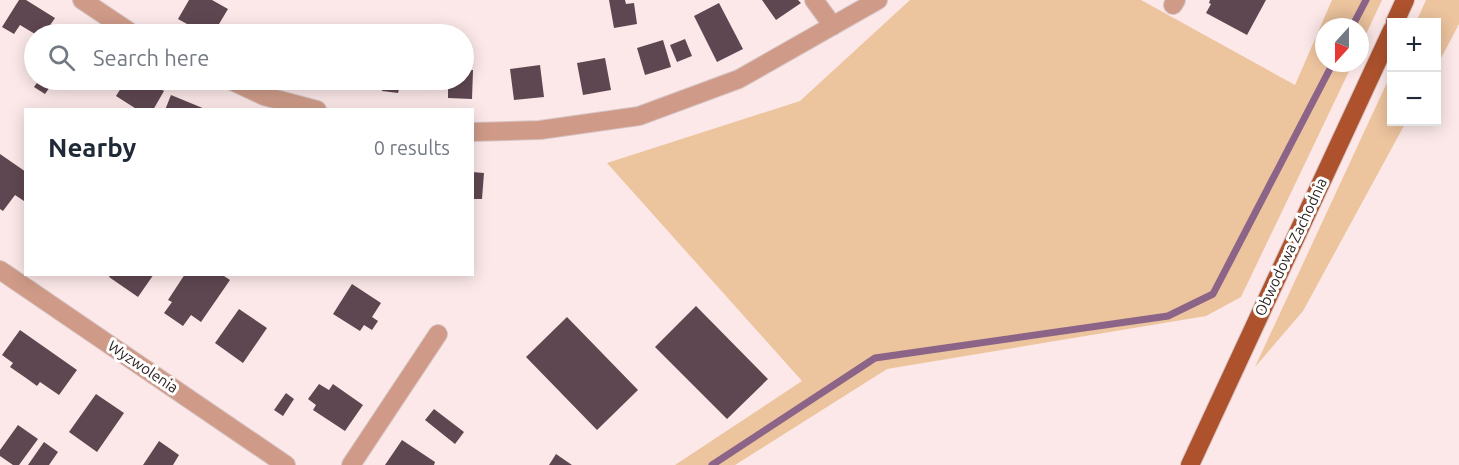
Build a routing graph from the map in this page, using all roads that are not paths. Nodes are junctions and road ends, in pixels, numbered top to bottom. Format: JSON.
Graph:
{"nodes":[{"id":1,"x":82,"y":0,"type":"edge"},
{"id":2,"x":814,"y":0,"type":"edge"},
{"id":3,"x":878,"y":0,"type":"edge"},
{"id":4,"x":1405,"y":0,"type":"edge"},
{"id":5,"x":1397,"y":18,"type":"edge"},
{"id":6,"x":119,"y":24,"type":"edge"},
{"id":7,"x":833,"y":26,"type":"junction"},
{"id":8,"x":1387,"y":41,"type":"edge"},
{"id":9,"x":251,"y":90,"type":"edge"},
{"id":10,"x":309,"y":108,"type":"edge"},
{"id":11,"x":474,"y":132,"type":"edge"},
{"id":12,"x":0,"y":270,"type":"edge"},
{"id":13,"x":438,"y":334,"type":"dead end"},
{"id":14,"x":286,"y":465,"type":"edge"},
{"id":15,"x":351,"y":465,"type":"edge"},
{"id":16,"x":1190,"y":465,"type":"edge"}],
"edges":[{"from":1,"to":6,"type":"street"},
{"from":2,"to":7,"type":"street"},
{"from":3,"to":7,"type":"street"},
{"from":4,"to":5,"type":"main road"},
{"from":7,"to":11,"type":"street"},
{"from":8,"to":16,"type":"main road","name":"Obwodowa Zachodnia"},
{"from":9,"to":10,"type":"street"},
{"from":12,"to":14,"type":"street","name":"Wyzwolenia"},
{"from":13,"to":15,"type":"street"}]}
